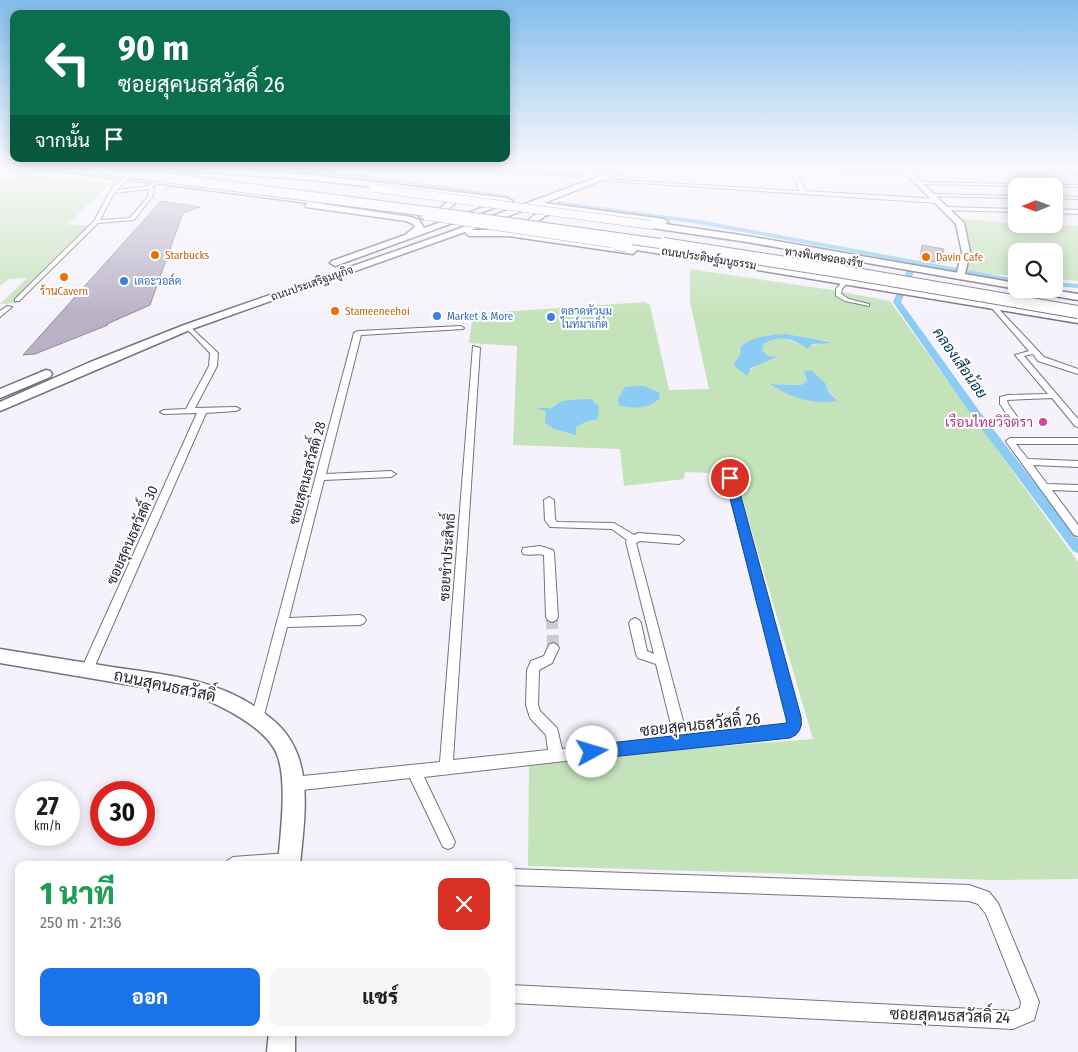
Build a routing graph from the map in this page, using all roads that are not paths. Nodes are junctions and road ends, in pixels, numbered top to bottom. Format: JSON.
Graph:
{"nodes":[{"id":1,"x":99,"y":217,"type":"edge"},
{"id":2,"x":134,"y":217,"type":"edge"},
{"id":3,"x":398,"y":217,"type":"edge"},
{"id":4,"x":410,"y":217,"type":"edge"},
{"id":5,"x":425,"y":217,"type":"edge"},
{"id":6,"x":463,"y":217,"type":"edge"},
{"id":7,"x":476,"y":217,"type":"edge"},
{"id":8,"x":496,"y":217,"type":"edge"},
{"id":9,"x":539,"y":217,"type":"edge"},
{"id":10,"x":543,"y":217,"type":"edge"},
{"id":11,"x":593,"y":217,"type":"edge"},
{"id":12,"x":623,"y":217,"type":"edge"},
{"id":13,"x":954,"y":217,"type":"edge"},
{"id":14,"x":404,"y":218,"type":"junction"},
{"id":15,"x":487,"y":220,"type":"junction"},
{"id":16,"x":96,"y":222,"type":"junction"},
{"id":17,"x":449,"y":222,"type":"junction"},
{"id":18,"x":450,"y":235,"type":"junction"},
{"id":19,"x":405,"y":237,"type":"junction"},
{"id":20,"x":543,"y":238,"type":"junction"},
{"id":21,"x":817,"y":251,"type":"junction"},
{"id":22,"x":788,"y":272,"type":"junction"},
{"id":23,"x":962,"y":273,"type":"junction"},
{"id":24,"x":846,"y":281,"type":"junction"},
{"id":25,"x":1008,"y":284,"type":"edge"},
{"id":26,"x":1063,"y":295,"type":"edge"},
{"id":27,"x":1078,"y":298,"type":"edge"},
{"id":28,"x":16,"y":300,"type":"dead end"},
{"id":29,"x":867,"y":305,"type":"dead end"},
{"id":30,"x":992,"y":305,"type":"junction"},
{"id":31,"x":1078,"y":306,"type":"edge"},
{"id":32,"x":9,"y":307,"type":"dead end"},
{"id":33,"x":1078,"y":312,"type":"edge"},
{"id":34,"x":0,"y":315,"type":"edge"},
{"id":35,"x":1078,"y":320,"type":"edge"},
{"id":36,"x":188,"y":327,"type":"junction"},
{"id":37,"x":461,"y":328,"type":"dead end"},
{"id":38,"x":476,"y":348,"type":"dead end"},
{"id":39,"x":1034,"y":352,"type":"junction"},
{"id":40,"x":1078,"y":372,"type":"edge"},
{"id":41,"x":0,"y":394,"type":"edge"},
{"id":42,"x":1052,"y":396,"type":"junction"},
{"id":43,"x":0,"y":407,"type":"edge"},
{"id":44,"x":236,"y":409,"type":"dead end"},
{"id":45,"x":203,"y":410,"type":"junction"},
{"id":46,"x":189,"y":411,"type":"junction"},
{"id":47,"x":164,"y":412,"type":"dead end"},
{"id":48,"x":1014,"y":418,"type":"dead end"},
{"id":49,"x":1078,"y":424,"type":"edge"},
{"id":50,"x":1078,"y":441,"type":"edge"},
{"id":51,"x":1026,"y":462,"type":"junction"},
{"id":52,"x":1078,"y":464,"type":"edge"},
{"id":53,"x":391,"y":474,"type":"dead end"},
{"id":54,"x":320,"y":477,"type":"junction"},
{"id":55,"x":730,"y":478,"type":"dead end"},
{"id":56,"x":1045,"y":487,"type":"junction"},
{"id":57,"x":1078,"y":488,"type":"edge"},
{"id":58,"x":549,"y":500,"type":"dead end"},
{"id":59,"x":1078,"y":532,"type":"edge"},
{"id":60,"x":633,"y":539,"type":"junction"},
{"id":61,"x":679,"y":540,"type":"dead end"},
{"id":62,"x":527,"y":551,"type":"dead end"},
{"id":63,"x":552,"y":618,"type":"tunnel mouth"},
{"id":64,"x":360,"y":620,"type":"dead end"},
{"id":65,"x":282,"y":623,"type":"junction"},
{"id":66,"x":635,"y":623,"type":"dead end"},
{"id":67,"x":553,"y":648,"type":"dead end"},
{"id":68,"x":0,"y":656,"type":"edge"},
{"id":69,"x":661,"y":659,"type":"junction"},
{"id":70,"x":87,"y":670,"type":"junction"},
{"id":71,"x":257,"y":719,"type":"junction"},
{"id":72,"x":682,"y":742,"type":"junction"},
{"id":73,"x":556,"y":756,"type":"junction"},
{"id":74,"x":446,"y":768,"type":"junction"},
{"id":75,"x":414,"y":771,"type":"junction"},
{"id":76,"x":293,"y":784,"type":"junction"},
{"id":77,"x":448,"y":842,"type":"dead end"},
{"id":78,"x":289,"y":861,"type":"edge"},
{"id":79,"x":515,"y":877,"type":"edge"},
{"id":80,"x":515,"y":994,"type":"edge"},
{"id":81,"x":282,"y":1036,"type":"edge"},
{"id":82,"x":281,"y":1052,"type":"edge"}],
"edges":[{"from":1,"to":16,"type":"street"},
{"from":2,"to":16,"type":"street"},
{"from":3,"to":14,"type":"main road"},
{"from":4,"to":14,"type":"main road"},
{"from":5,"to":22,"type":"main road","name":"ถนนประดิษฐ์มนูธรรม","bridge":true},
{"from":6,"to":17,"type":"main road","name":"ถนนประเสริฐมนูกิจ"},
{"from":7,"to":33,"type":"highway","name":"ทางพิเศษฉลองรัช","bridge":true},
{"from":8,"to":15,"type":"main road","name":"ถนนประเสริฐมนูกิจ"},
{"from":9,"to":20,"type":"main road"},
{"from":10,"to":31,"type":"highway","name":"ทางพิเศษฉลองรัช"},
{"from":11,"to":21,"type":"main road","name":"ถนนประดิษฐ์มนูธรรม","bridge":true},
{"from":12,"to":21,"type":"main road"},
{"from":13,"to":23,"type":"street"},
{"from":14,"to":17,"type":"main road"},
{"from":14,"to":19,"type":"main road"},
{"from":15,"to":17,"type":"main road"},
{"from":15,"to":18,"type":"main road","name":"ถนนประเสริฐมนูกิจ"},
{"from":16,"to":28,"type":"street"},
{"from":17,"to":19,"type":"main road","name":"ถนนประเสริฐมนูกิจ"},
{"from":18,"to":20,"type":"main road"},
{"from":18,"to":36,"type":"main road","name":"ถนนประเสริฐมนูกิจ"},
{"from":19,"to":41,"type":"main road","name":"ถนนประเสริฐมนูกิจ"},
{"from":20,"to":22,"type":"main road"},
{"from":21,"to":23,"type":"main road","name":"ถนนประดิษฐ์มนูธรรม"},
{"from":22,"to":24,"type":"main road","name":"ถนนประดิษฐ์มนูธรรม"},
{"from":23,"to":25,"type":"main road","name":"ถนนประดิษฐ์มนูธรรม"},
{"from":24,"to":29,"type":"street"},
{"from":24,"to":30,"type":"main road","name":"ถนนประดิษฐ์มนูธรรม"},
{"from":26,"to":27,"type":"main road"},
{"from":30,"to":35,"type":"main road","name":"ถนนประดิษฐ์มนูธรรม"},
{"from":30,"to":39,"type":"street"},
{"from":32,"to":34,"type":"street"},
{"from":36,"to":43,"type":"main road","name":"ถนนประเสริฐมนูกิจ"},
{"from":36,"to":46,"type":"street"},
{"from":37,"to":54,"type":"street","name":"ซอยสุคนธสวัสดิ์ 28"},
{"from":38,"to":74,"type":"street","name":"ซอยขำประสิทธิ์"},
{"from":39,"to":40,"type":"street"},
{"from":39,"to":42,"type":"street"},
{"from":42,"to":48,"type":"street"},
{"from":42,"to":49,"type":"street"},
{"from":44,"to":45,"type":"street"},
{"from":45,"to":46,"type":"street"},
{"from":45,"to":70,"type":"street","name":"ซอยสุคนธสวัสดิ์ 30"},
{"from":46,"to":47,"type":"street"},
{"from":50,"to":51,"type":"street"},
{"from":51,"to":52,"type":"street"},
{"from":51,"to":56,"type":"street"},
{"from":53,"to":54,"type":"street"},
{"from":54,"to":65,"type":"street","name":"ซอยสุคนธสวัสดิ์ 28"},
{"from":55,"to":72,"type":"street","name":"ซอยสุคนธสวัสดิ์ 26"},
{"from":56,"to":57,"type":"street"},
{"from":56,"to":59,"type":"street"},
{"from":58,"to":60,"type":"street"},
{"from":60,"to":61,"type":"street"},
{"from":60,"to":69,"type":"street"},
{"from":62,"to":63,"type":"street"},
{"from":64,"to":65,"type":"street"},
{"from":65,"to":71,"type":"street","name":"ซอยสุคนธสวัสดิ์ 28"},
{"from":66,"to":69,"type":"street"},
{"from":67,"to":73,"type":"street"},
{"from":68,"to":70,"type":"street","name":"ถนนสุคนธสวัสดิ์"},
{"from":69,"to":72,"type":"street"},
{"from":70,"to":71,"type":"street","name":"ถนนสุคนธสวัสดิ์"},
{"from":71,"to":76,"type":"street","name":"ถนนสุคนธสวัสดิ์"},
{"from":72,"to":73,"type":"street","name":"ซอยสุคนธสวัสดิ์ 26"},
{"from":73,"to":74,"type":"street","name":"ซอยสุคนธสวัสดิ์ 26"},
{"from":74,"to":75,"type":"street","name":"ซอยสุคนธสวัสดิ์ 26"},
{"from":75,"to":76,"type":"street","name":"ซอยสุคนธสวัสดิ์ 26"},
{"from":75,"to":77,"type":"street"},
{"from":76,"to":78,"type":"street","name":"ถนนสุคนธสวัสดิ์"},
{"from":79,"to":80,"type":"street","name":"ซอยสุคนธสวัสดิ์ 24"},
{"from":81,"to":82,"type":"street"}]}
